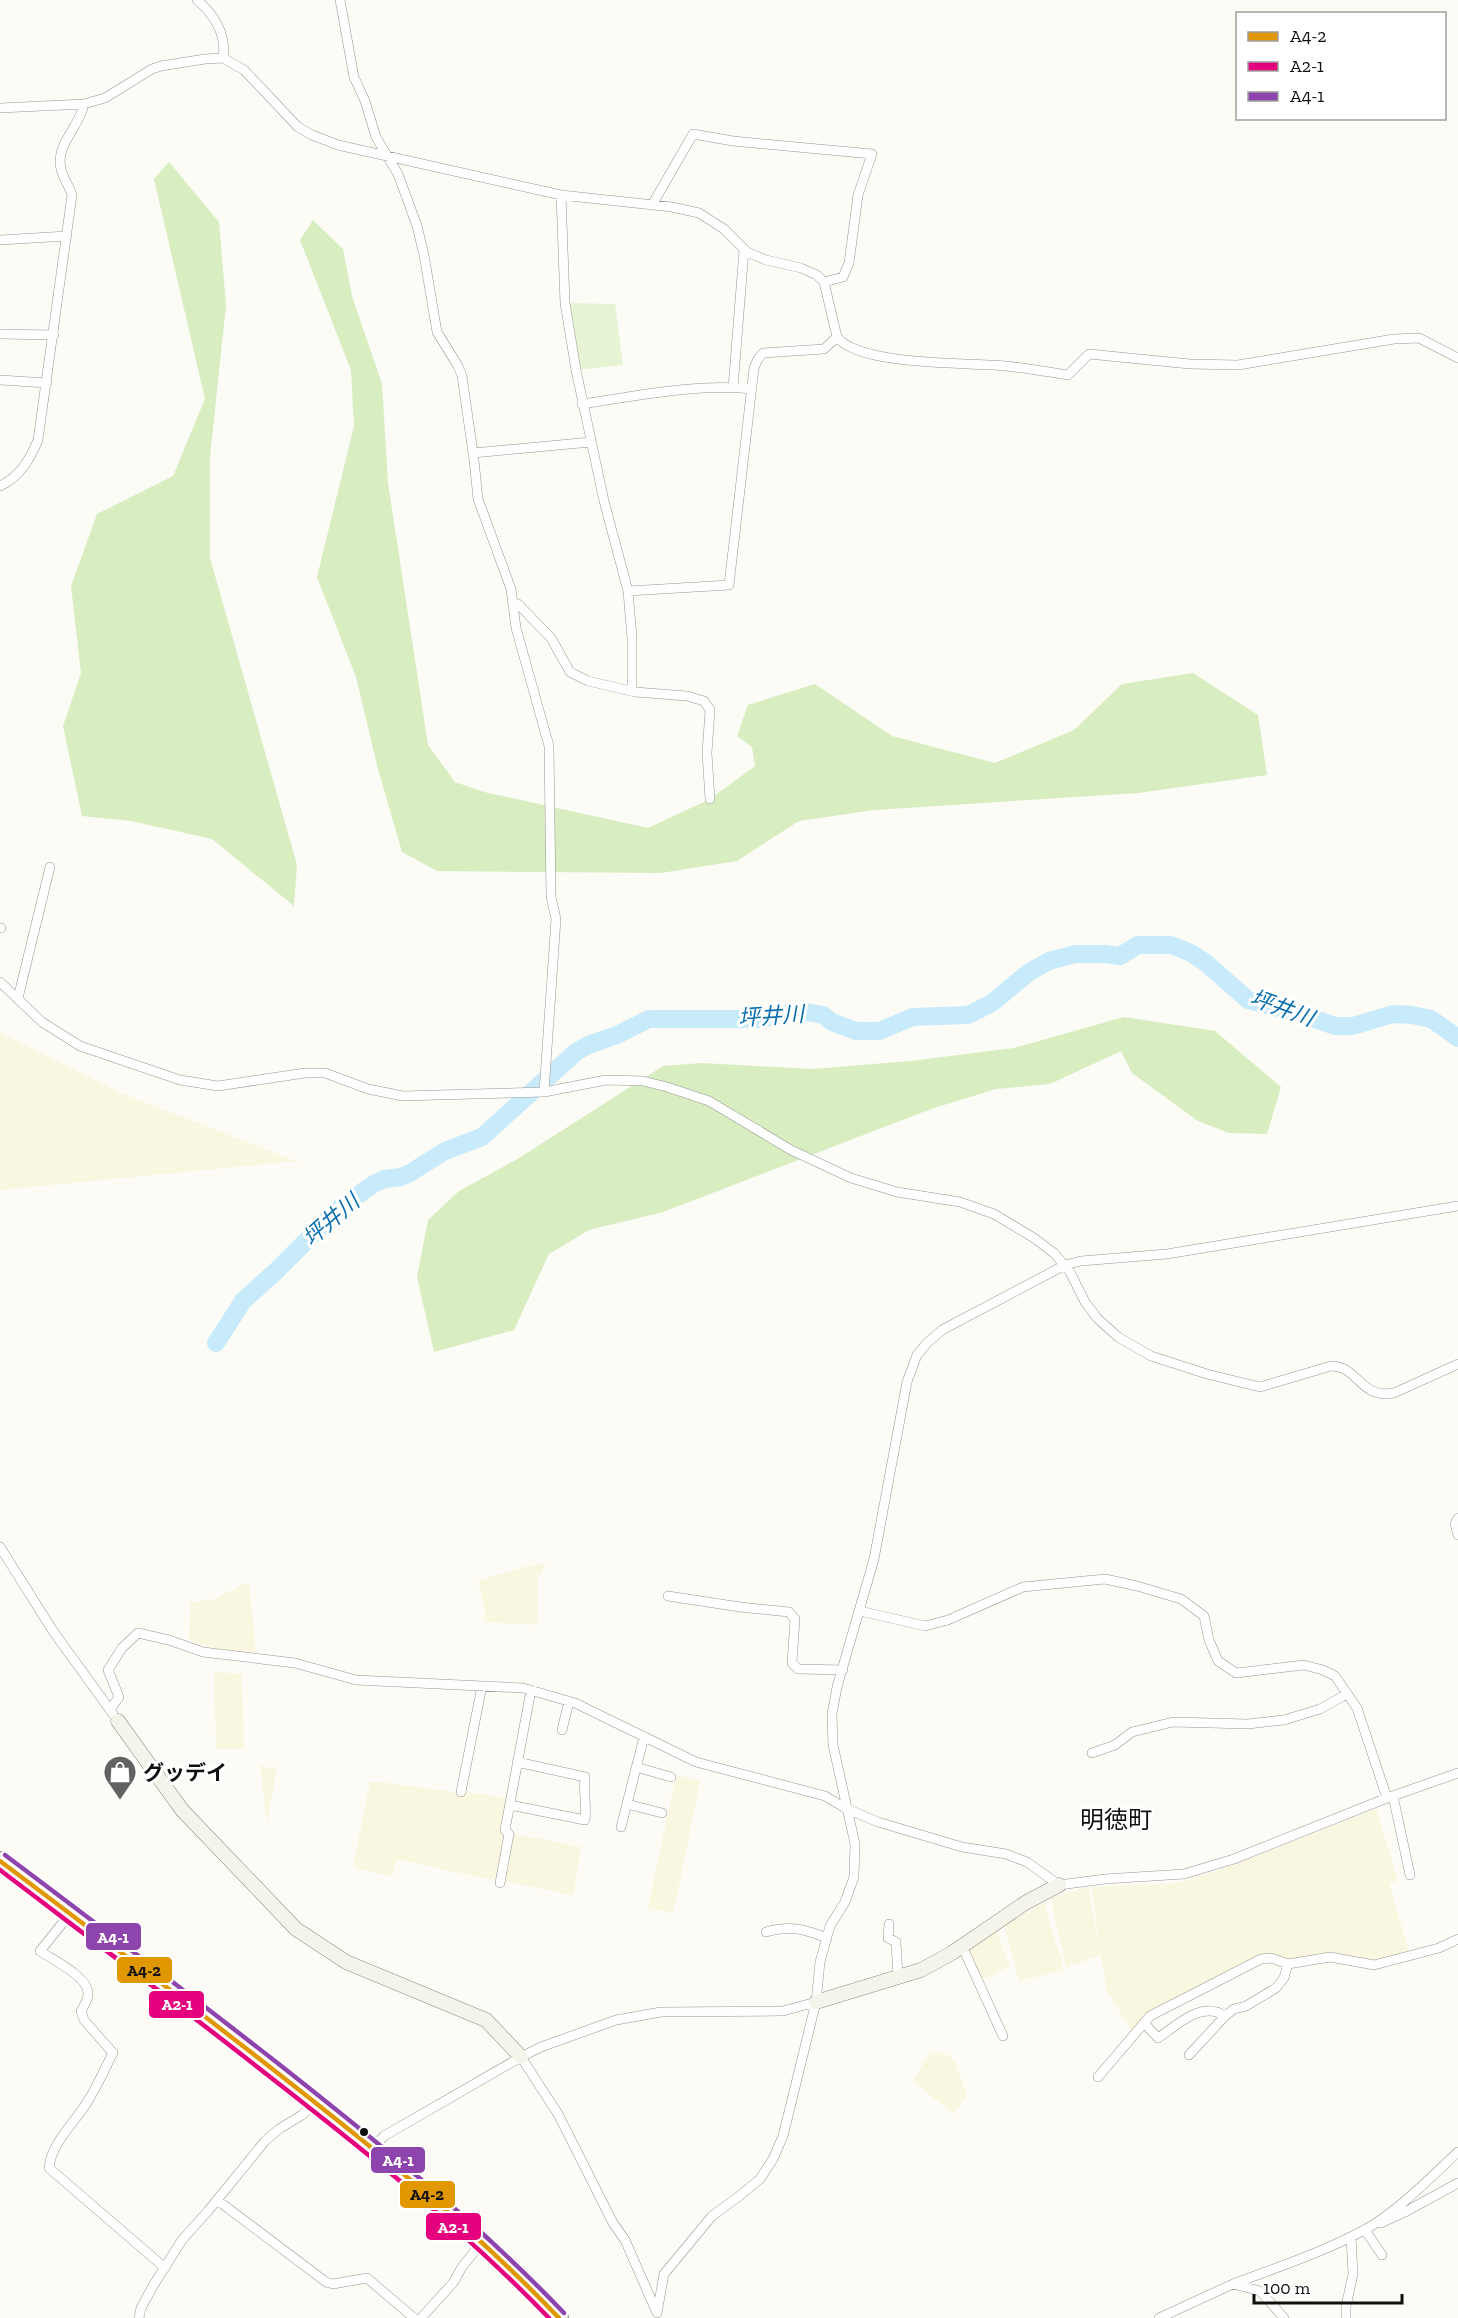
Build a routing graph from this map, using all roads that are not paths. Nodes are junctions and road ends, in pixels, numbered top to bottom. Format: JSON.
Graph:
{"nodes":[{"id":1,"x":197,"y":0,"type":"edge"},
{"id":2,"x":340,"y":0,"type":"edge"},
{"id":3,"x":224,"y":58,"type":"junction"},
{"id":4,"x":84,"y":104,"type":"junction"},
{"id":5,"x":0,"y":108,"type":"edge"},
{"id":6,"x":387,"y":156,"type":"junction"},
{"id":7,"x":561,"y":195,"type":"junction"},
{"id":8,"x":652,"y":205,"type":"junction"},
{"id":9,"x":67,"y":236,"type":"junction"},
{"id":10,"x":0,"y":240,"type":"edge"},
{"id":11,"x":744,"y":250,"type":"junction"},
{"id":12,"x":824,"y":282,"type":"junction"},
{"id":13,"x":0,"y":334,"type":"edge"},
{"id":14,"x":54,"y":335,"type":"junction"},
{"id":15,"x":837,"y":337,"type":"junction"},
{"id":16,"x":1458,"y":358,"type":"edge"},
{"id":17,"x":0,"y":380,"type":"edge"},
{"id":18,"x":47,"y":383,"type":"junction"},
{"id":19,"x":733,"y":388,"type":"junction"},
{"id":20,"x":752,"y":389,"type":"junction"},
{"id":21,"x":582,"y":404,"type":"junction"},
{"id":22,"x":591,"y":442,"type":"junction"},
{"id":23,"x":473,"y":453,"type":"junction"},
{"id":24,"x":0,"y":486,"type":"edge"},
{"id":25,"x":628,"y":591,"type":"junction"},
{"id":26,"x":513,"y":603,"type":"junction"},
{"id":27,"x":632,"y":691,"type":"junction"},
{"id":28,"x":710,"y":799,"type":"dead end"},
{"id":29,"x":51,"y":867,"type":"dead end"},
{"id":30,"x":0,"y":982,"type":"edge"},
{"id":31,"x":18,"y":998,"type":"junction"},
{"id":32,"x":544,"y":1092,"type":"junction"},
{"id":33,"x":1458,"y":1206,"type":"edge"},
{"id":34,"x":1065,"y":1264,"type":"junction"},
{"id":35,"x":1458,"y":1364,"type":"edge"},
{"id":36,"x":1458,"y":1518,"type":"edge"},
{"id":37,"x":1458,"y":1534,"type":"edge"},
{"id":38,"x":0,"y":1547,"type":"edge"},
{"id":39,"x":668,"y":1596,"type":"dead end"},
{"id":40,"x":860,"y":1611,"type":"junction"},
{"id":41,"x":843,"y":1670,"type":"junction"},
{"id":42,"x":482,"y":1686,"type":"junction"},
{"id":43,"x":531,"y":1690,"type":"junction"},
{"id":44,"x":1347,"y":1694,"type":"junction"},
{"id":45,"x":569,"y":1701,"type":"junction"},
{"id":46,"x":110,"y":1710,"type":"junction"},
{"id":47,"x":118,"y":1721,"type":"joint"},
{"id":48,"x":562,"y":1730,"type":"dead end"},
{"id":49,"x":644,"y":1737,"type":"junction"},
{"id":50,"x":1092,"y":1753,"type":"dead end"},
{"id":51,"x":518,"y":1762,"type":"junction"},
{"id":52,"x":636,"y":1767,"type":"junction"},
{"id":53,"x":1458,"y":1773,"type":"edge"},
{"id":54,"x":670,"y":1778,"type":"dead end"},
{"id":55,"x":461,"y":1792,"type":"dead end"},
{"id":56,"x":1390,"y":1797,"type":"junction"},
{"id":57,"x":627,"y":1804,"type":"junction"},
{"id":58,"x":510,"y":1805,"type":"junction"},
{"id":59,"x":845,"y":1808,"type":"junction"},
{"id":60,"x":662,"y":1813,"type":"dead end"},
{"id":61,"x":621,"y":1827,"type":"dead end"},
{"id":62,"x":0,"y":1861,"type":"edge"},
{"id":63,"x":1410,"y":1875,"type":"dead end"},
{"id":64,"x":500,"y":1883,"type":"dead end"},
{"id":65,"x":1059,"y":1885,"type":"junction"},
{"id":66,"x":69,"y":1915,"type":"junction"},
{"id":67,"x":889,"y":1924,"type":"dead end"},
{"id":68,"x":766,"y":1932,"type":"dead end"},
{"id":69,"x":827,"y":1938,"type":"junction"},
{"id":70,"x":1458,"y":1939,"type":"edge"},
{"id":71,"x":962,"y":1946,"type":"junction"},
{"id":72,"x":1288,"y":1964,"type":"junction"},
{"id":73,"x":898,"y":1976,"type":"junction"},
{"id":74,"x":816,"y":2002,"type":"junction"},
{"id":75,"x":1225,"y":2016,"type":"junction"},
{"id":76,"x":1144,"y":2023,"type":"junction"},
{"id":77,"x":1003,"y":2037,"type":"dead end"},
{"id":78,"x":1189,"y":2055,"type":"dead end"},
{"id":79,"x":521,"y":2057,"type":"junction"},
{"id":80,"x":1098,"y":2076,"type":"dead end"},
{"id":81,"x":316,"y":2103,"type":"junction"},
{"id":82,"x":373,"y":2148,"type":"junction"},
{"id":83,"x":1458,"y":2152,"type":"edge"},
{"id":84,"x":1458,"y":2183,"type":"edge"},
{"id":85,"x":217,"y":2200,"type":"junction"},
{"id":86,"x":1366,"y":2229,"type":"junction"},
{"id":87,"x":1351,"y":2237,"type":"junction"},
{"id":88,"x":482,"y":2242,"type":"junction"},
{"id":89,"x":1382,"y":2255,"type":"dead end"},
{"id":90,"x":165,"y":2268,"type":"junction"},
{"id":91,"x":1233,"y":2284,"type":"junction"},
{"id":92,"x":658,"y":2315,"type":"edge"},
{"id":93,"x":139,"y":2318,"type":"edge"},
{"id":94,"x":414,"y":2318,"type":"edge"},
{"id":95,"x":421,"y":2318,"type":"edge"},
{"id":96,"x":559,"y":2318,"type":"edge"},
{"id":97,"x":1159,"y":2318,"type":"edge"},
{"id":98,"x":1284,"y":2318,"type":"edge"},
{"id":99,"x":1346,"y":2318,"type":"edge"}],
"edges":[{"from":1,"to":3,"type":"street"},
{"from":2,"to":6,"type":"street"},
{"from":3,"to":4,"type":"street"},
{"from":3,"to":6,"type":"street"},
{"from":4,"to":5,"type":"street"},
{"from":4,"to":9,"type":"street"},
{"from":6,"to":7,"type":"street"},
{"from":6,"to":23,"type":"street"},
{"from":7,"to":8,"type":"street"},
{"from":7,"to":21,"type":"street"},
{"from":8,"to":11,"type":"street"},
{"from":8,"to":12,"type":"street"},
{"from":9,"to":10,"type":"street"},
{"from":9,"to":14,"type":"street"},
{"from":11,"to":12,"type":"street"},
{"from":11,"to":19,"type":"street"},
{"from":12,"to":15,"type":"street"},
{"from":13,"to":14,"type":"street"},
{"from":14,"to":18,"type":"street"},
{"from":15,"to":16,"type":"street"},
{"from":15,"to":20,"type":"street"},
{"from":17,"to":18,"type":"street"},
{"from":18,"to":24,"type":"street"},
{"from":19,"to":20,"type":"street"},
{"from":19,"to":21,"type":"street"},
{"from":20,"to":25,"type":"street"},
{"from":21,"to":22,"type":"street"},
{"from":22,"to":23,"type":"street"},
{"from":22,"to":25,"type":"street"},
{"from":23,"to":26,"type":"street"},
{"from":25,"to":27,"type":"street"},
{"from":26,"to":27,"type":"street"},
{"from":26,"to":32,"type":"street"},
{"from":27,"to":28,"type":"street"},
{"from":29,"to":31,"type":"street"},
{"from":30,"to":31,"type":"street"},
{"from":31,"to":32,"type":"street"},
{"from":32,"to":34,"type":"street"},
{"from":33,"to":34,"type":"street"},
{"from":34,"to":35,"type":"street"},
{"from":34,"to":40,"type":"street"},
{"from":36,"to":37,"type":"street"},
{"from":38,"to":46,"type":"street"},
{"from":39,"to":41,"type":"street"},
{"from":40,"to":41,"type":"street"},
{"from":40,"to":44,"type":"street"},
{"from":41,"to":59,"type":"street"},
{"from":42,"to":43,"type":"street"},
{"from":42,"to":46,"type":"street"},
{"from":42,"to":55,"type":"street"},
{"from":43,"to":45,"type":"street"},
{"from":43,"to":51,"type":"street"},
{"from":44,"to":50,"type":"street"},
{"from":44,"to":56,"type":"street"},
{"from":45,"to":48,"type":"street"},
{"from":45,"to":49,"type":"street"},
{"from":46,"to":47,"type":"street"},
{"from":47,"to":79,"type":"street"},
{"from":49,"to":52,"type":"street"},
{"from":49,"to":59,"type":"street"},
{"from":51,"to":58,"type":"street"},
{"from":51,"to":58,"type":"street"},
{"from":52,"to":54,"type":"street"},
{"from":52,"to":57,"type":"street"},
{"from":53,"to":56,"type":"street"},
{"from":56,"to":63,"type":"street"},
{"from":56,"to":65,"type":"street"},
{"from":57,"to":60,"type":"street"},
{"from":57,"to":61,"type":"street"},
{"from":58,"to":64,"type":"street"},
{"from":59,"to":65,"type":"street"},
{"from":59,"to":69,"type":"street"},
{"from":62,"to":66,"type":"highway"},
{"from":65,"to":71,"type":"street"},
{"from":66,"to":81,"type":"highway"},
{"from":66,"to":90,"type":"street"},
{"from":67,"to":73,"type":"street"},
{"from":68,"to":69,"type":"street"},
{"from":69,"to":74,"type":"street"},
{"from":70,"to":72,"type":"street"},
{"from":71,"to":73,"type":"street"},
{"from":71,"to":77,"type":"street"},
{"from":72,"to":75,"type":"street"},
{"from":72,"to":76,"type":"street"},
{"from":73,"to":74,"type":"street"},
{"from":74,"to":79,"type":"street"},
{"from":74,"to":92,"type":"street"},
{"from":75,"to":76,"type":"street"},
{"from":75,"to":78,"type":"street"},
{"from":76,"to":80,"type":"street"},
{"from":79,"to":82,"type":"street"},
{"from":79,"to":92,"type":"street"},
{"from":81,"to":82,"type":"highway"},
{"from":81,"to":85,"type":"street"},
{"from":82,"to":88,"type":"highway"},
{"from":83,"to":86,"type":"street"},
{"from":84,"to":86,"type":"street"},
{"from":85,"to":90,"type":"street"},
{"from":85,"to":94,"type":"street"},
{"from":86,"to":87,"type":"street"},
{"from":86,"to":89,"type":"street"},
{"from":87,"to":91,"type":"street"},
{"from":87,"to":99,"type":"street"},
{"from":88,"to":95,"type":"street"},
{"from":88,"to":96,"type":"highway"},
{"from":90,"to":93,"type":"street"},
{"from":91,"to":97,"type":"street"},
{"from":91,"to":98,"type":"street"}]}
